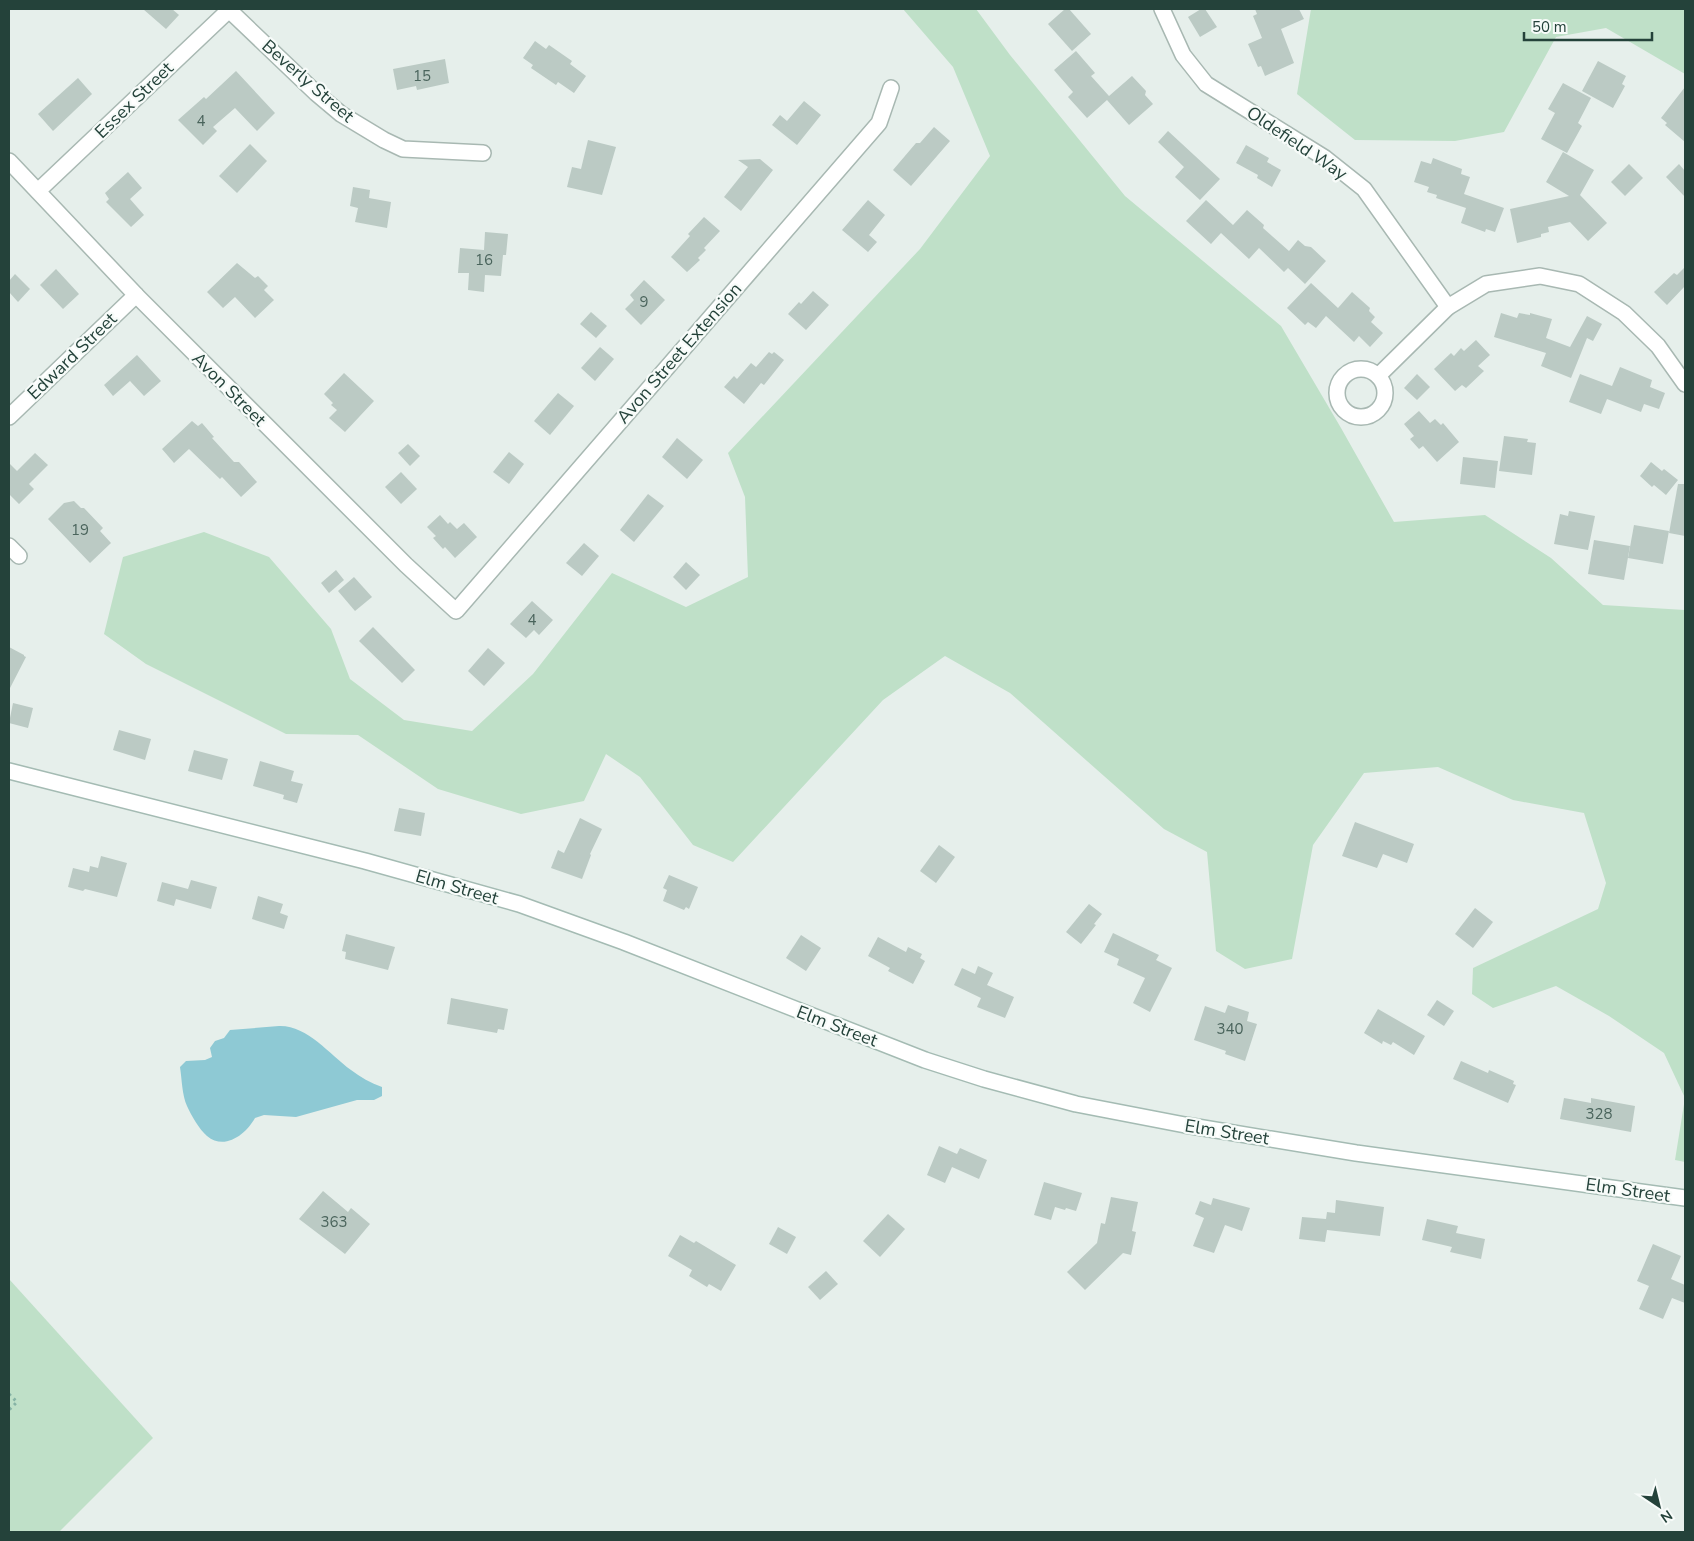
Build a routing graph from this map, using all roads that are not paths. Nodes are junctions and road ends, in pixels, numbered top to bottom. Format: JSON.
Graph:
{"nodes":[{"id":1,"x":229,"y":9,"type":"edge"},
{"id":2,"x":1162,"y":9,"type":"edge"},
{"id":3,"x":891,"y":88,"type":"dead end"},
{"id":4,"x":483,"y":153,"type":"dead end"},
{"id":5,"x":9,"y":161,"type":"edge"},
{"id":6,"x":38,"y":191,"type":"junction"},
{"id":7,"x":136,"y":295,"type":"junction"},
{"id":8,"x":1448,"y":307,"type":"junction"},
{"id":9,"x":1378,"y":376,"type":"dead end"},
{"id":10,"x":1685,"y":384,"type":"edge"},
{"id":11,"x":9,"y":417,"type":"edge"},
{"id":12,"x":456,"y":611,"type":"joint"},
{"id":13,"x":9,"y":771,"type":"edge"},
{"id":14,"x":1685,"y":1198,"type":"edge"}],
"edges":[{"from":1,"to":4,"type":"street","name":"Beverly Street"},
{"from":1,"to":6,"type":"street","name":"Essex Street"},
{"from":2,"to":8,"type":"street","name":"Oldefield Way"},
{"from":3,"to":12,"type":"street","name":"Avon Street Extension"},
{"from":5,"to":6,"type":"street","name":"Avon Street"},
{"from":6,"to":7,"type":"street","name":"Avon Street"},
{"from":7,"to":11,"type":"street","name":"Edward Street"},
{"from":7,"to":12,"type":"street","name":"Avon Street"},
{"from":8,"to":9,"type":"street"},
{"from":8,"to":10,"type":"street"},
{"from":13,"to":14,"type":"street","name":"Elm Street"}]}
